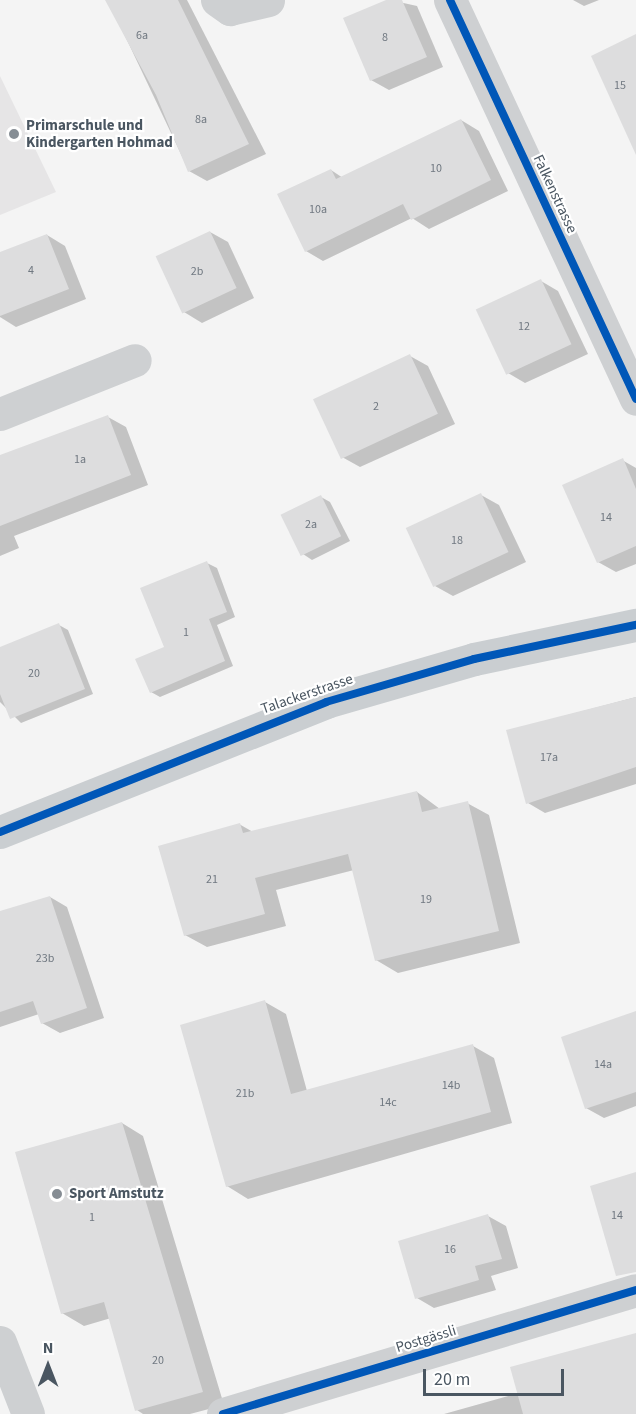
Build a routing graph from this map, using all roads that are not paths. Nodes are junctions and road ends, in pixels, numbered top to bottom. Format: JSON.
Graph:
{"nodes":[{"id":1,"x":218,"y":0,"type":"edge"},
{"id":2,"x":267,"y":0,"type":"edge"},
{"id":3,"x":450,"y":0,"type":"edge"},
{"id":4,"x":135,"y":360,"type":"dead end"},
{"id":5,"x":636,"y":399,"type":"edge"},
{"id":6,"x":0,"y":414,"type":"edge"},
{"id":7,"x":636,"y":625,"type":"edge"},
{"id":8,"x":0,"y":832,"type":"edge"},
{"id":9,"x":636,"y":1290,"type":"edge"},
{"id":10,"x":0,"y":1342,"type":"edge"},
{"id":11,"x":28,"y":1414,"type":"edge"},
{"id":12,"x":223,"y":1414,"type":"edge"}],
"edges":[{"from":1,"to":2,"type":"street"},
{"from":3,"to":5,"type":"street","name":"Falkenstrasse"},
{"from":4,"to":6,"type":"street"},
{"from":7,"to":8,"type":"main road","name":"Talackerstrasse"},
{"from":9,"to":12,"type":"street","name":"Postgässli"},
{"from":10,"to":11,"type":"street"}]}
